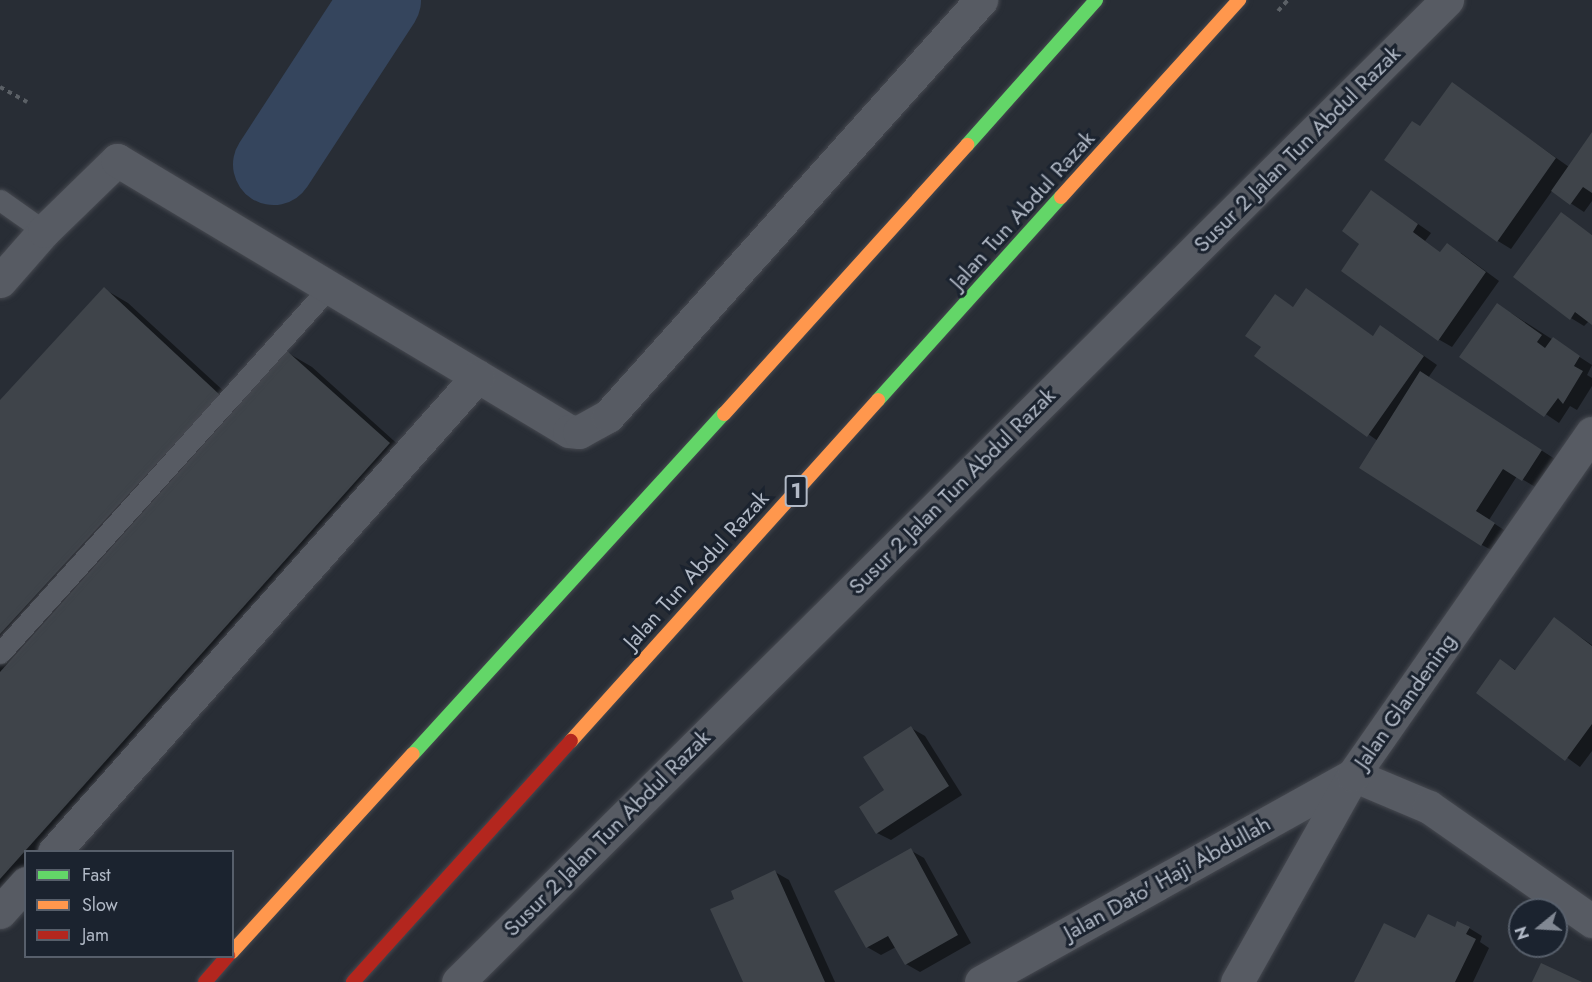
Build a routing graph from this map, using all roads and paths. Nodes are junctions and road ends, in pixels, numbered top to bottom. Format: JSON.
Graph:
{"nodes":[{"id":1,"x":981,"y":0,"type":"edge"},
{"id":2,"x":1096,"y":0,"type":"edge"},
{"id":3,"x":1239,"y":0,"type":"edge"},
{"id":4,"x":1447,"y":0,"type":"edge"},
{"id":5,"x":0,"y":87,"type":"edge"},
{"id":6,"x":27,"y":102,"type":"dead end"},
{"id":7,"x":0,"y":200,"type":"edge"},
{"id":8,"x":44,"y":231,"type":"junction"},
{"id":9,"x":0,"y":281,"type":"edge"},
{"id":10,"x":329,"y":287,"type":"junction"},
{"id":11,"x":478,"y":376,"type":"junction"},
{"id":12,"x":1592,"y":433,"type":"edge"},
{"id":13,"x":0,"y":653,"type":"edge"},
{"id":14,"x":1353,"y":775,"type":"junction"},
{"id":15,"x":56,"y":850,"type":"edge"},
{"id":16,"x":24,"y":885,"type":"edge"},
{"id":17,"x":0,"y":912,"type":"edge"},
{"id":18,"x":1592,"y":921,"type":"edge"},
{"id":19,"x":234,"y":950,"type":"edge"},
{"id":20,"x":227,"y":958,"type":"edge"},
{"id":21,"x":205,"y":982,"type":"edge"},
{"id":22,"x":353,"y":982,"type":"edge"},
{"id":23,"x":458,"y":982,"type":"edge"},
{"id":24,"x":981,"y":982,"type":"edge"},
{"id":25,"x":1237,"y":982,"type":"edge"}],
"edges":[{"from":1,"to":11,"type":"street"},
{"from":2,"to":19,"type":"highway"},
{"from":3,"to":22,"type":"highway","name":"Jalan Tun Abdul Razak","number":"1"},
{"from":4,"to":23,"type":"street","name":"Susur 2 Jalan Tun Abdul Razak"},
{"from":5,"to":6,"type":"path"},
{"from":7,"to":8,"type":"lane"},
{"from":8,"to":9,"type":"street"},
{"from":8,"to":10,"type":"street"},
{"from":10,"to":11,"type":"street"},
{"from":10,"to":13,"type":"lane"},
{"from":11,"to":15,"type":"street"},
{"from":12,"to":14,"type":"street","name":"Jalan Glandening"},
{"from":14,"to":18,"type":"street"},
{"from":14,"to":24,"type":"street","name":"Jalan Dato' Haji Abdullah"},
{"from":14,"to":25,"type":"street","name":"Jalan Glandening"},
{"from":16,"to":17,"type":"street"},
{"from":20,"to":21,"type":"highway"}]}
